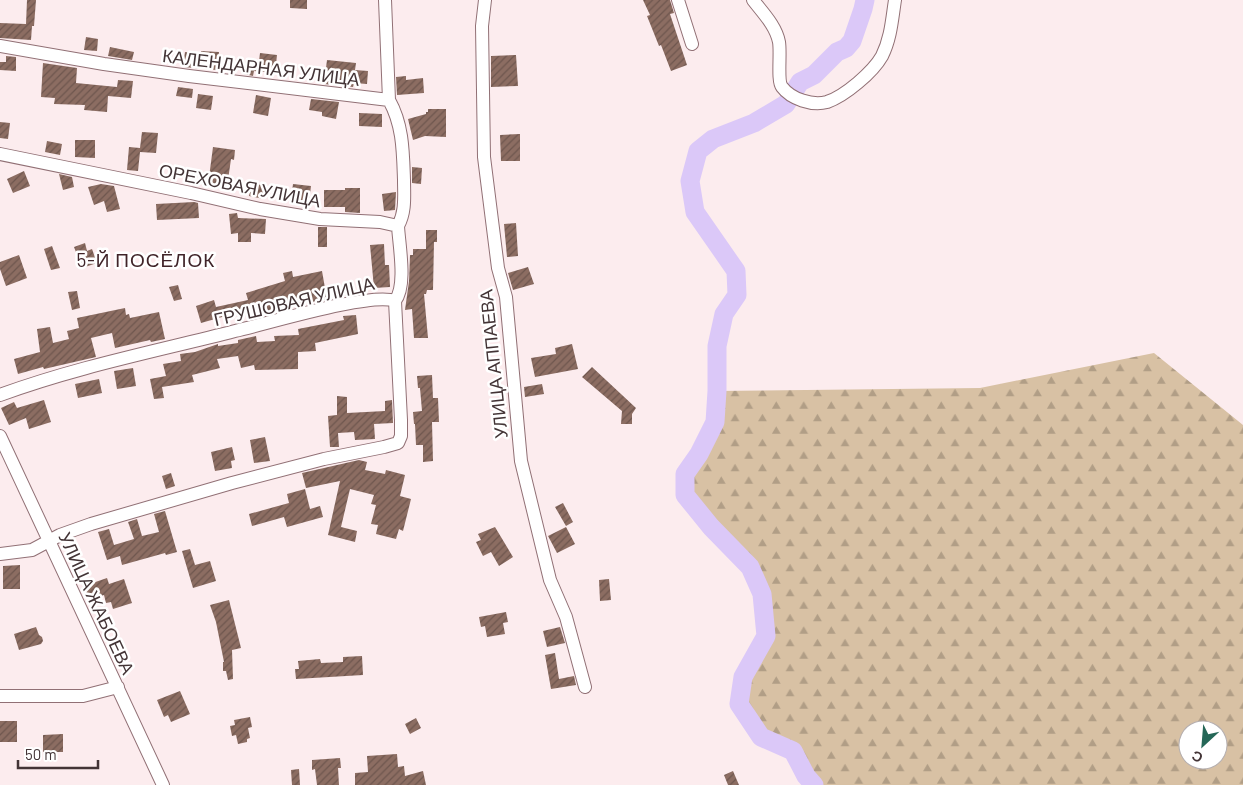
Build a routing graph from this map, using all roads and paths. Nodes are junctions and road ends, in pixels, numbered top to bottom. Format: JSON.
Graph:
{"nodes":[{"id":1,"x":385,"y":0,"type":"edge"},
{"id":2,"x":485,"y":0,"type":"edge"},
{"id":3,"x":678,"y":0,"type":"edge"},
{"id":4,"x":753,"y":0,"type":"edge"},
{"id":5,"x":895,"y":0,"type":"edge"},
{"id":6,"x":692,"y":44,"type":"dead end"},
{"id":7,"x":0,"y":46,"type":"edge"},
{"id":8,"x":389,"y":100,"type":"junction"},
{"id":9,"x":0,"y":154,"type":"edge"},
{"id":10,"x":398,"y":226,"type":"junction"},
{"id":11,"x":395,"y":301,"type":"junction"},
{"id":12,"x":0,"y":394,"type":"edge"},
{"id":13,"x":0,"y":436,"type":"edge"},
{"id":14,"x":49,"y":541,"type":"junction"},
{"id":15,"x":0,"y":554,"type":"edge"},
{"id":16,"x":118,"y":687,"type":"junction"},
{"id":17,"x":585,"y":687,"type":"dead end"},
{"id":18,"x":0,"y":696,"type":"edge"},
{"id":19,"x":163,"y":785,"type":"edge"}],
"edges":[{"from":1,"to":8,"type":"street"},
{"from":2,"to":17,"type":"street","name":"УЛИЦА АППАЕВА"},
{"from":3,"to":6,"type":"street"},
{"from":4,"to":5,"type":"street"},
{"from":7,"to":8,"type":"street","name":"КАЛЕНДАРНАЯ УЛИЦА"},
{"from":8,"to":10,"type":"street"},
{"from":9,"to":10,"type":"street","name":"ОРЕХОВАЯ УЛИЦА"},
{"from":10,"to":11,"type":"street"},
{"from":11,"to":12,"type":"street","name":"ГРУШОВАЯ УЛИЦА"},
{"from":11,"to":14,"type":"street","name":"ГРУШОВАЯ УЛИЦА"},
{"from":13,"to":14,"type":"street","name":"УЛИЦА ЖАБОЕВА"},
{"from":14,"to":15,"type":"street"},
{"from":14,"to":16,"type":"street","name":"УЛИЦА ЖАБОЕВА"},
{"from":16,"to":18,"type":"street"},
{"from":16,"to":19,"type":"street","name":"УЛИЦА ЖАБОЕВА"}]}
